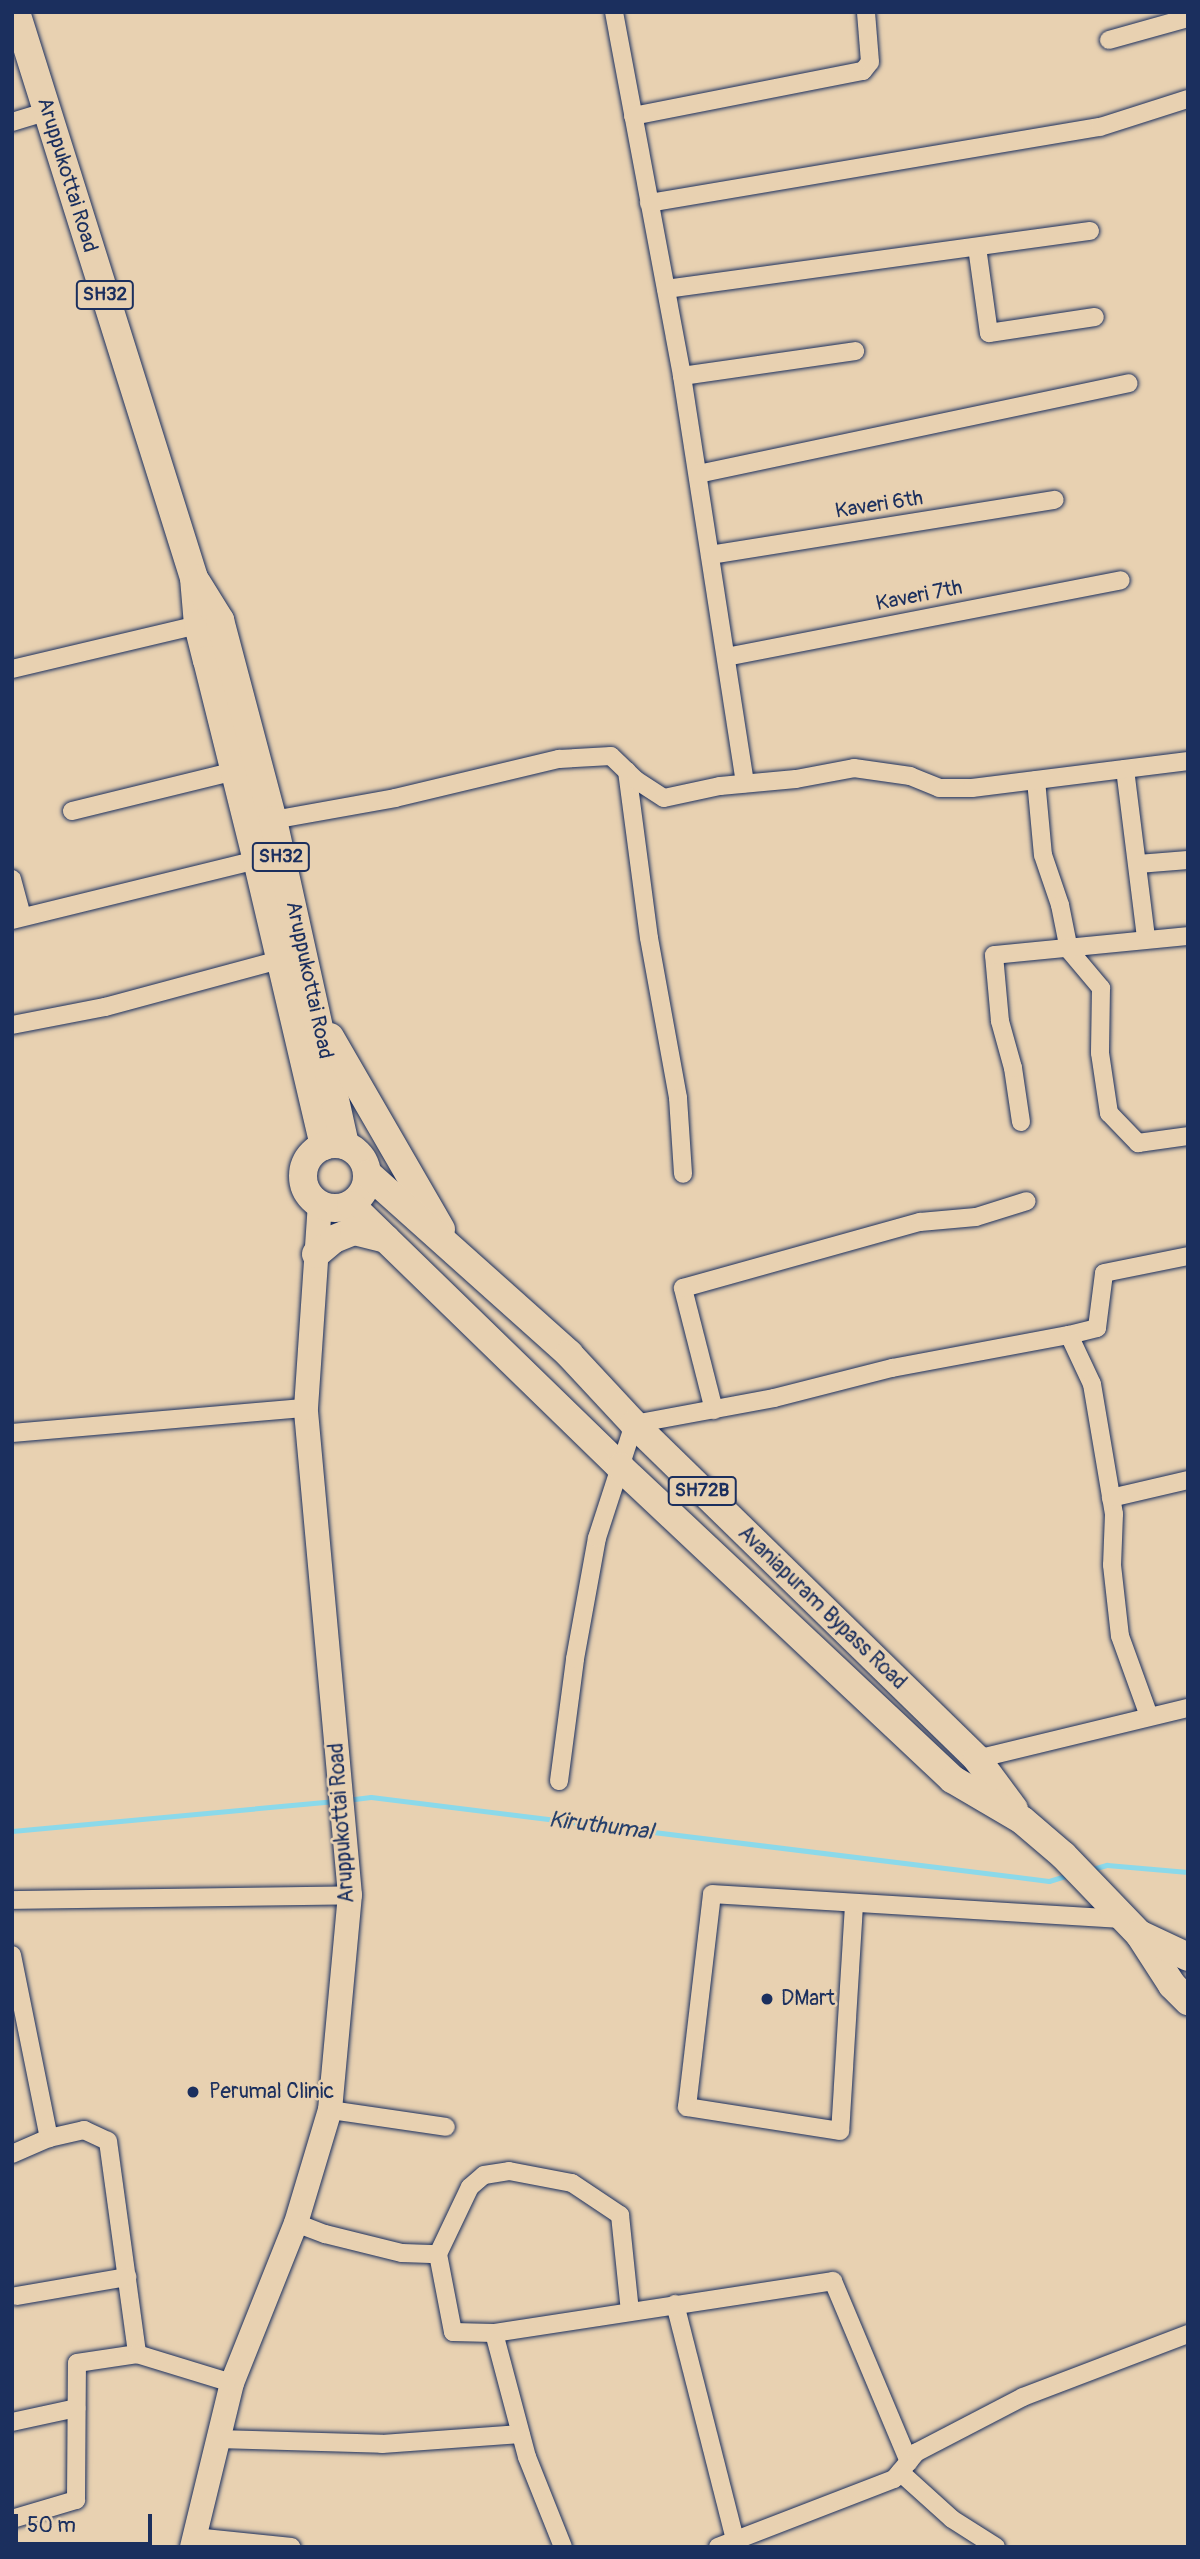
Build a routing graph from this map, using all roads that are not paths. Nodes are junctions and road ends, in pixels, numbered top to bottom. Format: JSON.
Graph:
{"nodes":[{"id":1,"x":614,"y":12,"type":"edge"},
{"id":2,"x":866,"y":12,"type":"edge"},
{"id":3,"x":1188,"y":18,"type":"edge"},
{"id":4,"x":16,"y":22,"type":"edge"},
{"id":5,"x":1109,"y":40,"type":"dead end"},
{"id":6,"x":1188,"y":99,"type":"edge"},
{"id":7,"x":47,"y":111,"type":"junction"},
{"id":8,"x":633,"y":116,"type":"junction"},
{"id":9,"x":12,"y":122,"type":"edge"},
{"id":10,"x":649,"y":203,"type":"junction"},
{"id":11,"x":1090,"y":231,"type":"dead end"},
{"id":12,"x":977,"y":247,"type":"junction"},
{"id":13,"x":666,"y":289,"type":"junction"},
{"id":14,"x":1095,"y":317,"type":"dead end"},
{"id":15,"x":855,"y":351,"type":"dead end"},
{"id":16,"x":682,"y":376,"type":"junction"},
{"id":17,"x":1128,"y":383,"type":"dead end"},
{"id":18,"x":698,"y":474,"type":"junction"},
{"id":19,"x":1055,"y":500,"type":"dead end"},
{"id":20,"x":710,"y":555,"type":"junction"},
{"id":21,"x":194,"y":578,"type":"junction"},
{"id":22,"x":1121,"y":580,"type":"dead end"},
{"id":23,"x":198,"y":625,"type":"junction"},
{"id":24,"x":726,"y":657,"type":"junction"},
{"id":25,"x":12,"y":669,"type":"edge"},
{"id":26,"x":1188,"y":761,"type":"edge"},
{"id":27,"x":1125,"y":769,"type":"junction"},
{"id":28,"x":235,"y":771,"type":"junction"},
{"id":29,"x":627,"y":771,"type":"junction"},
{"id":30,"x":1036,"y":780,"type":"junction"},
{"id":31,"x":746,"y":783,"type":"junction"},
{"id":32,"x":72,"y":810,"type":"dead end"},
{"id":33,"x":273,"y":820,"type":"junction"},
{"id":34,"x":257,"y":860,"type":"junction"},
{"id":35,"x":1188,"y":860,"type":"edge"},
{"id":36,"x":1138,"y":864,"type":"junction"},
{"id":37,"x":12,"y":879,"type":"edge"},
{"id":38,"x":17,"y":918,"type":"edge"},
{"id":39,"x":1188,"y":936,"type":"edge"},
{"id":40,"x":1146,"y":939,"type":"junction"},
{"id":41,"x":1069,"y":950,"type":"junction"},
{"id":42,"x":279,"y":960,"type":"junction"},
{"id":43,"x":316,"y":1013,"type":"junction"},
{"id":44,"x":12,"y":1025,"type":"edge"},
{"id":45,"x":1021,"y":1122,"type":"dead end"},
{"id":46,"x":1188,"y":1136,"type":"edge"},
{"id":47,"x":334,"y":1146,"type":"junction"},
{"id":48,"x":368,"y":1174,"type":"junction"},
{"id":49,"x":683,"y":1174,"type":"dead end"},
{"id":50,"x":1027,"y":1201,"type":"dead end"},
{"id":51,"x":320,"y":1205,"type":"junction"},
{"id":52,"x":351,"y":1205,"type":"junction"},
{"id":53,"x":386,"y":1239,"type":"junction"},
{"id":54,"x":454,"y":1251,"type":"junction"},
{"id":55,"x":316,"y":1254,"type":"junction"},
{"id":56,"x":1188,"y":1256,"type":"edge"},
{"id":57,"x":1069,"y":1335,"type":"junction"},
{"id":58,"x":306,"y":1408,"type":"junction"},
{"id":59,"x":714,"y":1410,"type":"junction"},
{"id":60,"x":634,"y":1424,"type":"junction"},
{"id":61,"x":12,"y":1433,"type":"edge"},
{"id":62,"x":620,"y":1467,"type":"junction"},
{"id":63,"x":1188,"y":1480,"type":"edge"},
{"id":64,"x":1111,"y":1498,"type":"junction"},
{"id":65,"x":1188,"y":1708,"type":"edge"},
{"id":66,"x":1149,"y":1716,"type":"junction"},
{"id":67,"x":977,"y":1759,"type":"junction"},
{"id":68,"x":559,"y":1781,"type":"dead end"},
{"id":69,"x":1022,"y":1820,"type":"junction"},
{"id":70,"x":350,"y":1895,"type":"junction"},
{"id":71,"x":12,"y":1900,"type":"edge"},
{"id":72,"x":854,"y":1905,"type":"junction"},
{"id":73,"x":1132,"y":1927,"type":"junction"},
{"id":74,"x":12,"y":1955,"type":"edge"},
{"id":75,"x":1188,"y":1957,"type":"edge"},
{"id":76,"x":1188,"y":2001,"type":"edge"},
{"id":77,"x":330,"y":2110,"type":"junction"},
{"id":78,"x":446,"y":2127,"type":"dead end"},
{"id":79,"x":49,"y":2138,"type":"junction"},
{"id":80,"x":12,"y":2154,"type":"edge"},
{"id":81,"x":296,"y":2223,"type":"junction"},
{"id":82,"x":438,"y":2254,"type":"junction"},
{"id":83,"x":127,"y":2277,"type":"junction"},
{"id":84,"x":16,"y":2296,"type":"dead end"},
{"id":85,"x":675,"y":2304,"type":"junction"},
{"id":86,"x":630,"y":2311,"type":"junction"},
{"id":87,"x":495,"y":2333,"type":"junction"},
{"id":88,"x":1188,"y":2334,"type":"edge"},
{"id":89,"x":137,"y":2354,"type":"junction"},
{"id":90,"x":232,"y":2382,"type":"junction"},
{"id":91,"x":77,"y":2408,"type":"junction"},
{"id":92,"x":12,"y":2422,"type":"edge"},
{"id":93,"x":521,"y":2434,"type":"junction"},
{"id":94,"x":218,"y":2438,"type":"junction"},
{"id":95,"x":904,"y":2467,"type":"junction"},
{"id":96,"x":12,"y":2519,"type":"edge"},
{"id":97,"x":735,"y":2540,"type":"junction"},
{"id":98,"x":755,"y":2540,"type":"edge"},
{"id":99,"x":193,"y":2542,"type":"edge"},
{"id":100,"x":986,"y":2545,"type":"edge"},
{"id":101,"x":290,"y":2547,"type":"edge"},
{"id":102,"x":563,"y":2547,"type":"edge"},
{"id":103,"x":718,"y":2547,"type":"edge"}],
"edges":[{"from":1,"to":8,"type":"street"},
{"from":2,"to":8,"type":"street"},
{"from":3,"to":5,"type":"street"},
{"from":4,"to":7,"type":"main road","name":"Aruppukottai Road","number":"SH32"},
{"from":6,"to":10,"type":"street"},
{"from":7,"to":9,"type":"street"},
{"from":7,"to":21,"type":"main road","name":"Aruppukottai Road","number":"SH32"},
{"from":8,"to":10,"type":"street"},
{"from":10,"to":13,"type":"street"},
{"from":11,"to":12,"type":"street"},
{"from":12,"to":13,"type":"street"},
{"from":12,"to":14,"type":"street"},
{"from":13,"to":16,"type":"street"},
{"from":15,"to":16,"type":"street"},
{"from":16,"to":18,"type":"street"},
{"from":17,"to":18,"type":"street"},
{"from":18,"to":20,"type":"street"},
{"from":19,"to":20,"type":"street","name":"Kaveri 6th"},
{"from":20,"to":24,"type":"street"},
{"from":21,"to":23,"type":"main road","name":"Aruppukottai Road","number":"SH32"},
{"from":21,"to":33,"type":"main road","name":"Aruppukottai Road","number":"SH32"},
{"from":22,"to":24,"type":"street","name":"Kaveri 7th"},
{"from":23,"to":25,"type":"street"},
{"from":23,"to":28,"type":"main road","name":"Aruppukottai Road","number":"SH32"},
{"from":24,"to":31,"type":"street"},
{"from":26,"to":27,"type":"street"},
{"from":27,"to":30,"type":"street"},
{"from":27,"to":36,"type":"street"},
{"from":28,"to":32,"type":"street"},
{"from":28,"to":34,"type":"main road","name":"Aruppukottai Road","number":"SH32"},
{"from":29,"to":31,"type":"street"},
{"from":29,"to":33,"type":"street"},
{"from":29,"to":49,"type":"street"},
{"from":30,"to":31,"type":"street"},
{"from":30,"to":41,"type":"street"},
{"from":33,"to":43,"type":"main road","name":"Aruppukottai Road","number":"SH32"},
{"from":34,"to":38,"type":"street"},
{"from":34,"to":42,"type":"main road","name":"Aruppukottai Road","number":"SH32"},
{"from":35,"to":36,"type":"street"},
{"from":36,"to":40,"type":"street"},
{"from":37,"to":38,"type":"street"},
{"from":39,"to":40,"type":"street"},
{"from":40,"to":41,"type":"street"},
{"from":41,"to":45,"type":"street"},
{"from":41,"to":46,"type":"street"},
{"from":42,"to":44,"type":"street"},
{"from":42,"to":47,"type":"main road","name":"Aruppukottai Road","number":"SH32"},
{"from":43,"to":47,"type":"main road","name":"Aruppukottai Road","number":"SH32"},
{"from":43,"to":54,"type":"main road"},
{"from":47,"to":48,"type":"main road","number":"SH32"},
{"from":47,"to":51,"type":"main road"},
{"from":48,"to":52,"type":"main road"},
{"from":48,"to":54,"type":"main road","name":"Avaniapuram Bypass Road","number":"SH72B"},
{"from":50,"to":59,"type":"street"},
{"from":51,"to":52,"type":"main road"},
{"from":51,"to":55,"type":"main road","name":"Aruppukottai Road"},
{"from":52,"to":53,"type":"main road","name":"Avaniapuram Bypass Road","number":"SH72B"},
{"from":53,"to":55,"type":"main road"},
{"from":53,"to":62,"type":"main road","name":"Avaniapuram Bypass Road","number":"SH72B"},
{"from":54,"to":60,"type":"main road","name":"Avaniapuram Bypass Road","number":"SH72B"},
{"from":55,"to":58,"type":"main road","name":"Aruppukottai Road"},
{"from":56,"to":57,"type":"street"},
{"from":57,"to":59,"type":"street"},
{"from":57,"to":64,"type":"street"},
{"from":58,"to":61,"type":"street"},
{"from":58,"to":70,"type":"main road","name":"Aruppukottai Road"},
{"from":59,"to":60,"type":"street"},
{"from":60,"to":62,"type":"street"},
{"from":60,"to":67,"type":"main road","name":"Avaniapuram Bypass Road","number":"SH72B"},
{"from":62,"to":68,"type":"street"},
{"from":62,"to":69,"type":"main road","name":"Avaniapuram Bypass Road","number":"SH72B"},
{"from":63,"to":64,"type":"street"},
{"from":64,"to":66,"type":"street"},
{"from":65,"to":66,"type":"street"},
{"from":66,"to":67,"type":"street"},
{"from":67,"to":69,"type":"main road","name":"Avaniapuram Bypass Road","number":"SH72B"},
{"from":69,"to":73,"type":"main road","name":"Avaniapuram Bypass Road","number":"SH72B"},
{"from":70,"to":71,"type":"street"},
{"from":70,"to":77,"type":"main road","name":"Aruppukottai Road"},
{"from":72,"to":72,"type":"street"},
{"from":72,"to":73,"type":"street"},
{"from":73,"to":75,"type":"main road","name":"Avaniapuram Bypass Road","number":"SH72B"},
{"from":73,"to":76,"type":"main road","name":"Avaniapuram Bypass Road","number":"SH72B"},
{"from":74,"to":79,"type":"street"},
{"from":77,"to":78,"type":"street"},
{"from":77,"to":81,"type":"main road","name":"Aruppukottai Road"},
{"from":79,"to":80,"type":"street"},
{"from":79,"to":83,"type":"street"},
{"from":81,"to":82,"type":"street"},
{"from":81,"to":90,"type":"main road","name":"Aruppukottai Road"},
{"from":82,"to":86,"type":"street"},
{"from":82,"to":87,"type":"street"},
{"from":83,"to":84,"type":"street"},
{"from":83,"to":89,"type":"street"},
{"from":85,"to":86,"type":"street"},
{"from":85,"to":95,"type":"street"},
{"from":85,"to":97,"type":"street"},
{"from":86,"to":87,"type":"street"},
{"from":87,"to":93,"type":"street"},
{"from":88,"to":95,"type":"street"},
{"from":89,"to":90,"type":"street"},
{"from":89,"to":91,"type":"street"},
{"from":90,"to":94,"type":"main road","name":"Aruppukottai Road"},
{"from":91,"to":92,"type":"street"},
{"from":91,"to":96,"type":"street"},
{"from":93,"to":94,"type":"street"},
{"from":93,"to":102,"type":"street"},
{"from":94,"to":99,"type":"main road","name":"Aruppukottai Road"},
{"from":95,"to":98,"type":"street"},
{"from":95,"to":100,"type":"street"},
{"from":97,"to":98,"type":"street"},
{"from":97,"to":103,"type":"street"},
{"from":99,"to":101,"type":"street"}]}
